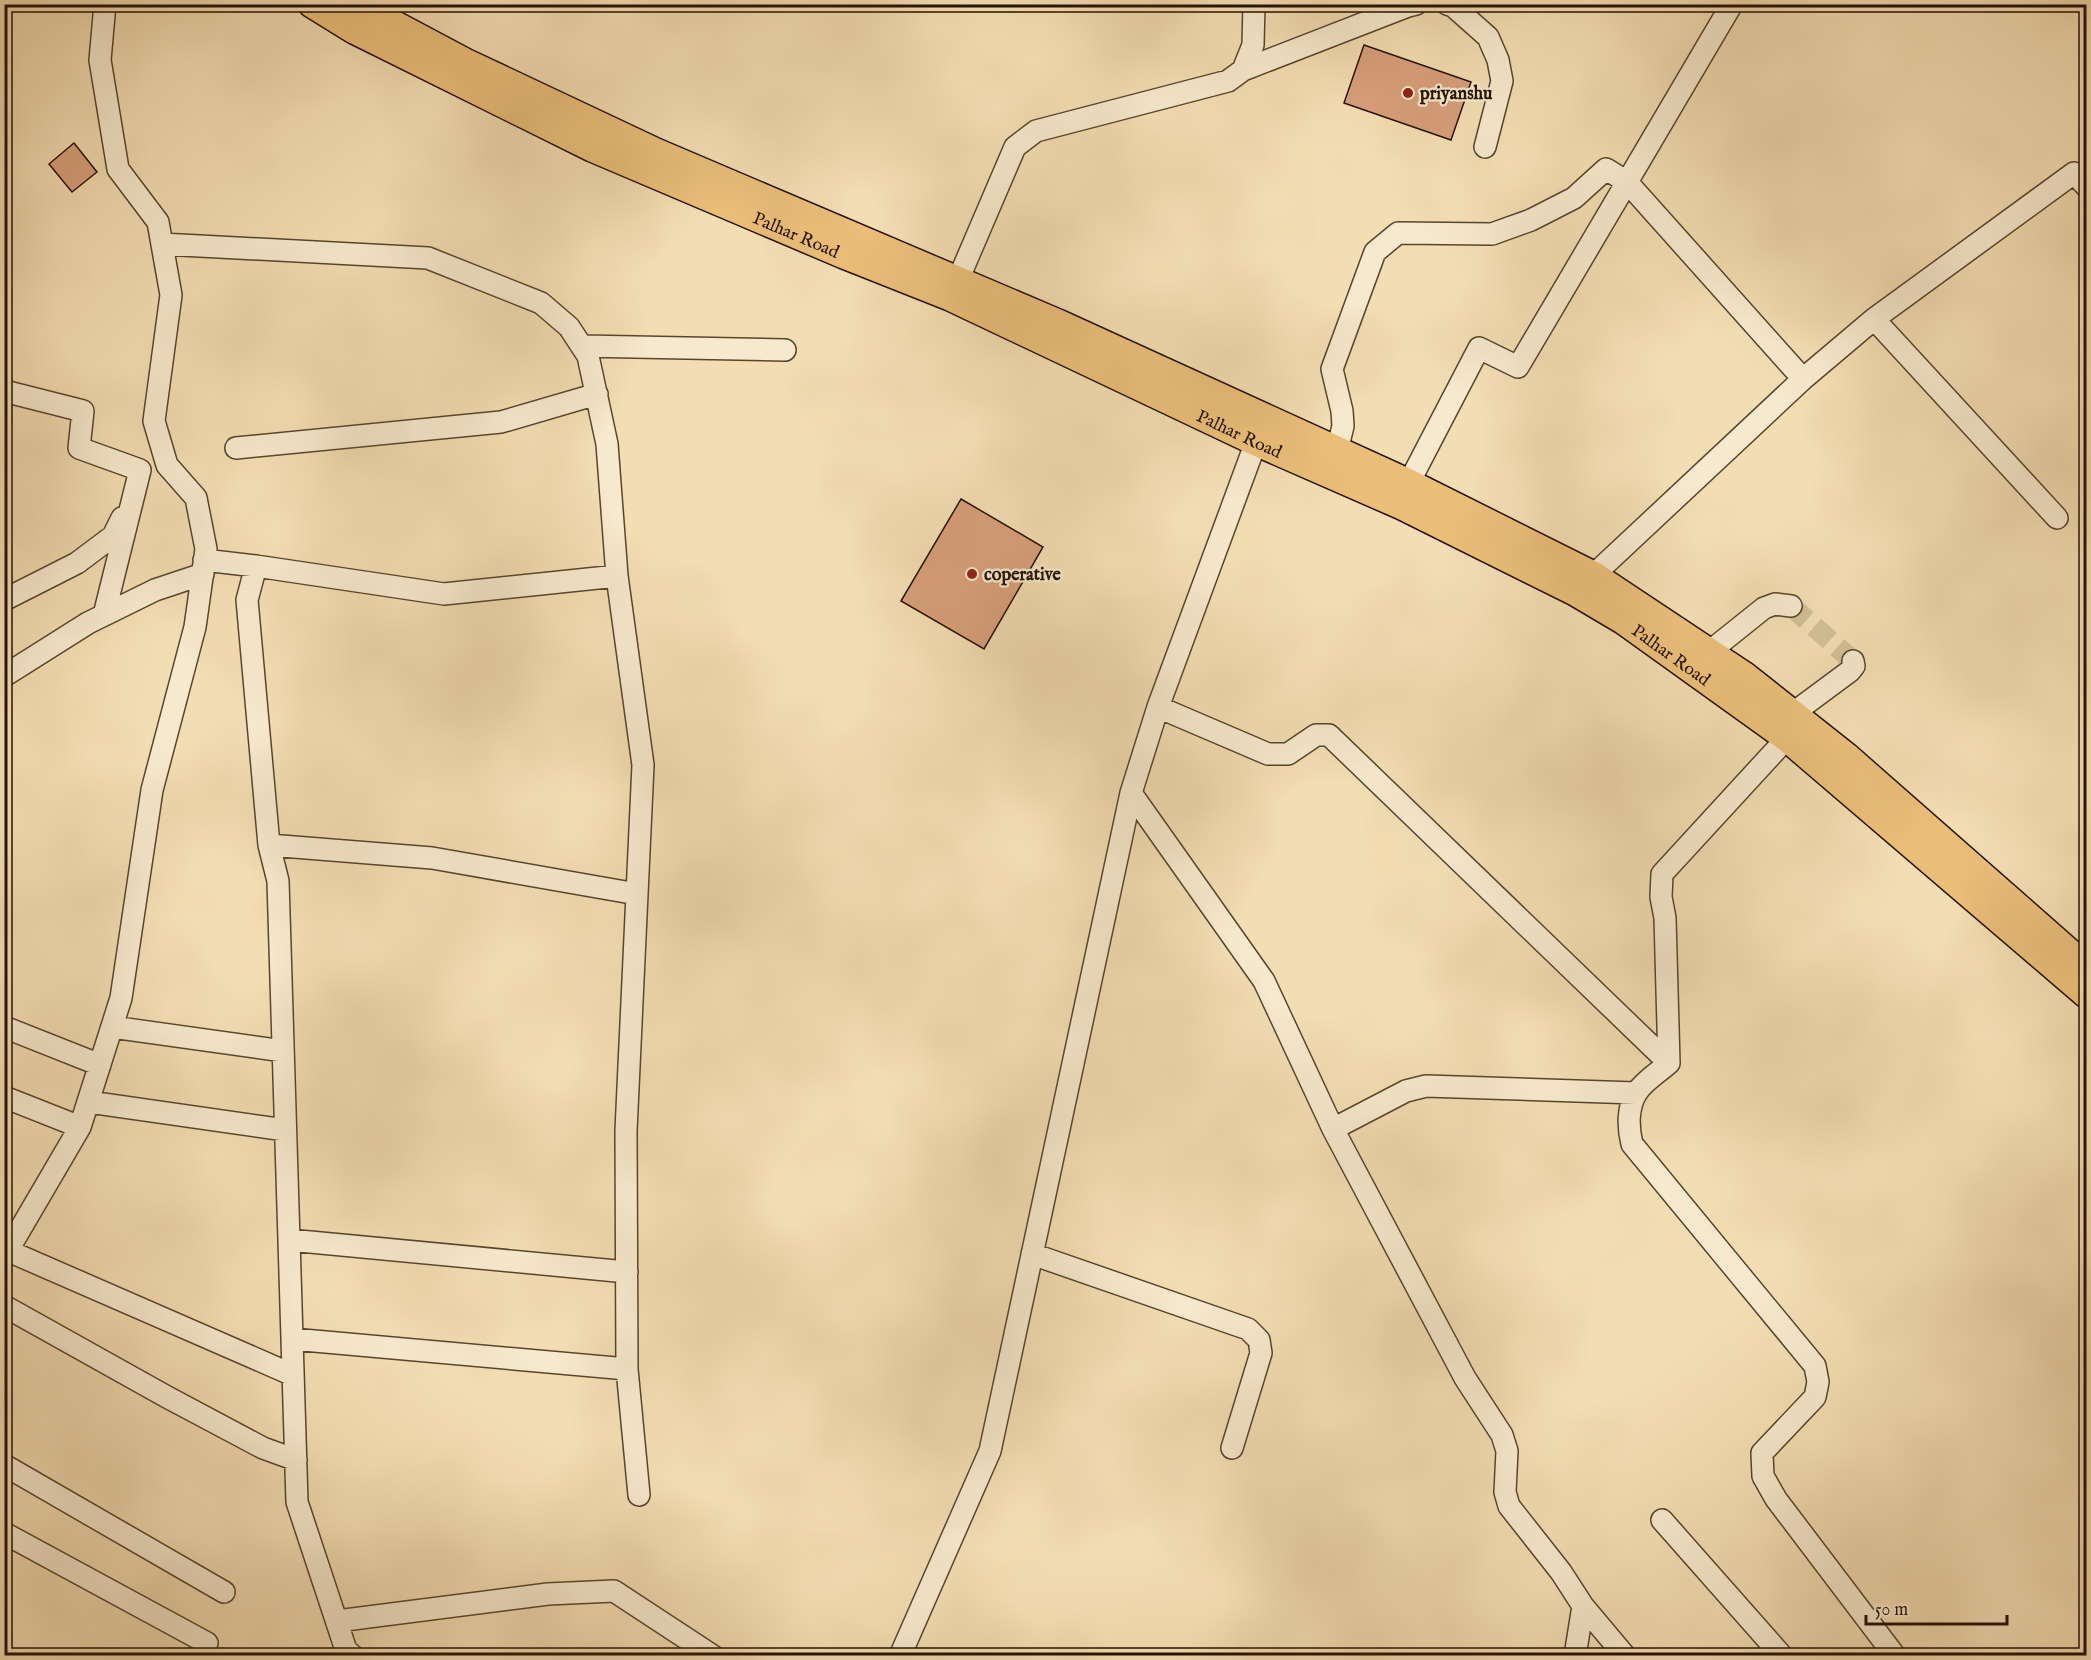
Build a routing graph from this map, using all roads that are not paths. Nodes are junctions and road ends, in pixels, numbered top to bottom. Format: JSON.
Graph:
{"nodes":[{"id":1,"x":105,"y":4,"type":"edge"},
{"id":2,"x":312,"y":4,"type":"edge"},
{"id":3,"x":356,"y":4,"type":"edge"},
{"id":4,"x":1254,"y":4,"type":"edge"},
{"id":5,"x":1416,"y":4,"type":"edge"},
{"id":6,"x":1447,"y":4,"type":"edge"},
{"id":7,"x":1732,"y":4,"type":"edge"},
{"id":8,"x":1243,"y":69,"type":"junction"},
{"id":9,"x":1485,"y":147,"type":"dead end"},
{"id":10,"x":1627,"y":183,"type":"junction"},
{"id":11,"x":2086,"y":186,"type":"edge"},
{"id":12,"x":162,"y":244,"type":"junction"},
{"id":13,"x":954,"y":289,"type":"junction"},
{"id":14,"x":1874,"y":319,"type":"junction"},
{"id":15,"x":582,"y":346,"type":"junction"},
{"id":16,"x":785,"y":350,"type":"dead end"},
{"id":17,"x":1803,"y":379,"type":"junction"},
{"id":18,"x":4,"y":391,"type":"edge"},
{"id":19,"x":597,"y":394,"type":"junction"},
{"id":20,"x":157,"y":430,"type":"junction"},
{"id":21,"x":1256,"y":442,"type":"junction"},
{"id":22,"x":236,"y":448,"type":"dead end"},
{"id":23,"x":1337,"y":451,"type":"junction"},
{"id":24,"x":140,"y":470,"type":"junction"},
{"id":25,"x":1406,"y":495,"type":"junction"},
{"id":26,"x":2057,"y":518,"type":"dead end"},
{"id":27,"x":256,"y":566,"type":"junction"},
{"id":28,"x":203,"y":567,"type":"junction"},
{"id":29,"x":617,"y":576,"type":"junction"},
{"id":30,"x":1584,"y":583,"type":"junction"},
{"id":31,"x":4,"y":600,"type":"edge"},
{"id":32,"x":1791,"y":606,"type":"dead end"},
{"id":33,"x":104,"y":615,"type":"junction"},
{"id":34,"x":1709,"y":652,"type":"junction"},
{"id":35,"x":1853,"y":661,"type":"dead end"},
{"id":36,"x":4,"y":676,"type":"edge"},
{"id":37,"x":1158,"y":707,"type":"junction"},
{"id":38,"x":1790,"y":726,"type":"junction"},
{"id":39,"x":1131,"y":794,"type":"junction"},
{"id":40,"x":269,"y":845,"type":"junction"},
{"id":41,"x":637,"y":894,"type":"junction"},
{"id":42,"x":2086,"y":967,"type":"edge"},
{"id":43,"x":2086,"y":994,"type":"edge"},
{"id":44,"x":4,"y":1028,"type":"edge"},
{"id":45,"x":112,"y":1028,"type":"junction"},
{"id":46,"x":283,"y":1052,"type":"junction"},
{"id":47,"x":1669,"y":1062,"type":"junction"},
{"id":48,"x":100,"y":1065,"type":"junction"},
{"id":49,"x":1636,"y":1093,"type":"junction"},
{"id":50,"x":4,"y":1097,"type":"edge"},
{"id":51,"x":88,"y":1102,"type":"junction"},
{"id":52,"x":80,"y":1127,"type":"junction"},
{"id":53,"x":285,"y":1130,"type":"junction"},
{"id":54,"x":1333,"y":1130,"type":"junction"},
{"id":55,"x":289,"y":1240,"type":"junction"},
{"id":56,"x":6,"y":1252,"type":"edge"},
{"id":57,"x":1032,"y":1254,"type":"junction"},
{"id":58,"x":627,"y":1272,"type":"junction"},
{"id":59,"x":4,"y":1306,"type":"edge"},
{"id":60,"x":292,"y":1339,"type":"junction"},
{"id":61,"x":627,"y":1369,"type":"junction"},
{"id":62,"x":293,"y":1375,"type":"junction"},
{"id":63,"x":1232,"y":1448,"type":"dead end"},
{"id":64,"x":296,"y":1460,"type":"junction"},
{"id":65,"x":4,"y":1465,"type":"edge"},
{"id":66,"x":639,"y":1495,"type":"dead end"},
{"id":67,"x":1662,"y":1520,"type":"dead end"},
{"id":68,"x":4,"y":1533,"type":"edge"},
{"id":69,"x":224,"y":1592,"type":"dead end"},
{"id":70,"x":1583,"y":1606,"type":"junction"},
{"id":71,"x":337,"y":1621,"type":"junction"},
{"id":72,"x":207,"y":1643,"type":"dead end"},
{"id":73,"x":353,"y":1656,"type":"edge"},
{"id":74,"x":713,"y":1656,"type":"edge"},
{"id":75,"x":900,"y":1656,"type":"edge"},
{"id":76,"x":1575,"y":1656,"type":"edge"},
{"id":77,"x":1625,"y":1656,"type":"edge"},
{"id":78,"x":1782,"y":1656,"type":"edge"},
{"id":79,"x":1895,"y":1656,"type":"edge"}],
"edges":[{"from":1,"to":12,"type":"street"},
{"from":2,"to":13,"type":"main road","name":"Palhar Road"},
{"from":3,"to":13,"type":"main road","name":"Palhar Road"},
{"from":4,"to":8,"type":"street"},
{"from":5,"to":8,"type":"street"},
{"from":6,"to":9,"type":"street"},
{"from":7,"to":10,"type":"street"},
{"from":8,"to":13,"type":"street"},
{"from":10,"to":17,"type":"street"},
{"from":10,"to":23,"type":"street"},
{"from":10,"to":25,"type":"street"},
{"from":11,"to":14,"type":"street"},
{"from":12,"to":15,"type":"street"},
{"from":12,"to":20,"type":"street"},
{"from":13,"to":21,"type":"main road","name":"Palhar Road"},
{"from":13,"to":23,"type":"main road","name":"Palhar Road"},
{"from":14,"to":17,"type":"street"},
{"from":14,"to":26,"type":"street"},
{"from":15,"to":16,"type":"street"},
{"from":15,"to":19,"type":"street"},
{"from":17,"to":30,"type":"street"},
{"from":18,"to":24,"type":"street"},
{"from":19,"to":22,"type":"street"},
{"from":19,"to":29,"type":"street"},
{"from":20,"to":24,"type":"street"},
{"from":20,"to":28,"type":"street"},
{"from":21,"to":25,"type":"main road","name":"Palhar Road"},
{"from":21,"to":37,"type":"street"},
{"from":23,"to":25,"type":"main road","name":"Palhar Road"},
{"from":24,"to":31,"type":"street"},
{"from":24,"to":33,"type":"street"},
{"from":25,"to":30,"type":"main road","name":"Palhar Road"},
{"from":27,"to":28,"type":"street"},
{"from":27,"to":29,"type":"street"},
{"from":27,"to":40,"type":"street"},
{"from":28,"to":33,"type":"street"},
{"from":28,"to":45,"type":"street"},
{"from":29,"to":41,"type":"street"},
{"from":30,"to":34,"type":"main road","name":"Palhar Road"},
{"from":30,"to":38,"type":"main road","name":"Palhar Road"},
{"from":32,"to":34,"type":"street"},
{"from":33,"to":36,"type":"street"},
{"from":34,"to":38,"type":"main road","name":"Palhar Road"},
{"from":35,"to":38,"type":"street"},
{"from":37,"to":39,"type":"street"},
{"from":37,"to":47,"type":"street"},
{"from":38,"to":42,"type":"main road","name":"Palhar Road"},
{"from":38,"to":43,"type":"main road","name":"Palhar Road"},
{"from":38,"to":47,"type":"street"},
{"from":39,"to":54,"type":"street"},
{"from":39,"to":57,"type":"street"},
{"from":40,"to":41,"type":"street"},
{"from":40,"to":46,"type":"street"},
{"from":41,"to":58,"type":"street"},
{"from":44,"to":48,"type":"street"},
{"from":45,"to":46,"type":"street"},
{"from":45,"to":48,"type":"street"},
{"from":46,"to":53,"type":"street"},
{"from":47,"to":49,"type":"street"},
{"from":48,"to":51,"type":"street"},
{"from":49,"to":54,"type":"street"},
{"from":49,"to":79,"type":"street"},
{"from":50,"to":52,"type":"street"},
{"from":51,"to":52,"type":"street"},
{"from":51,"to":53,"type":"street"},
{"from":52,"to":56,"type":"street"},
{"from":53,"to":55,"type":"street"},
{"from":54,"to":70,"type":"street"},
{"from":55,"to":58,"type":"street"},
{"from":55,"to":60,"type":"street"},
{"from":56,"to":62,"type":"street"},
{"from":57,"to":63,"type":"street"},
{"from":57,"to":75,"type":"street"},
{"from":58,"to":61,"type":"street"},
{"from":59,"to":64,"type":"street"},
{"from":60,"to":61,"type":"street"},
{"from":60,"to":62,"type":"street"},
{"from":61,"to":66,"type":"street"},
{"from":62,"to":64,"type":"street"},
{"from":64,"to":71,"type":"street"},
{"from":65,"to":69,"type":"street"},
{"from":67,"to":78,"type":"street"},
{"from":68,"to":72,"type":"street"},
{"from":70,"to":76,"type":"street"},
{"from":70,"to":77,"type":"street"},
{"from":71,"to":73,"type":"street"},
{"from":71,"to":74,"type":"street"}]}
